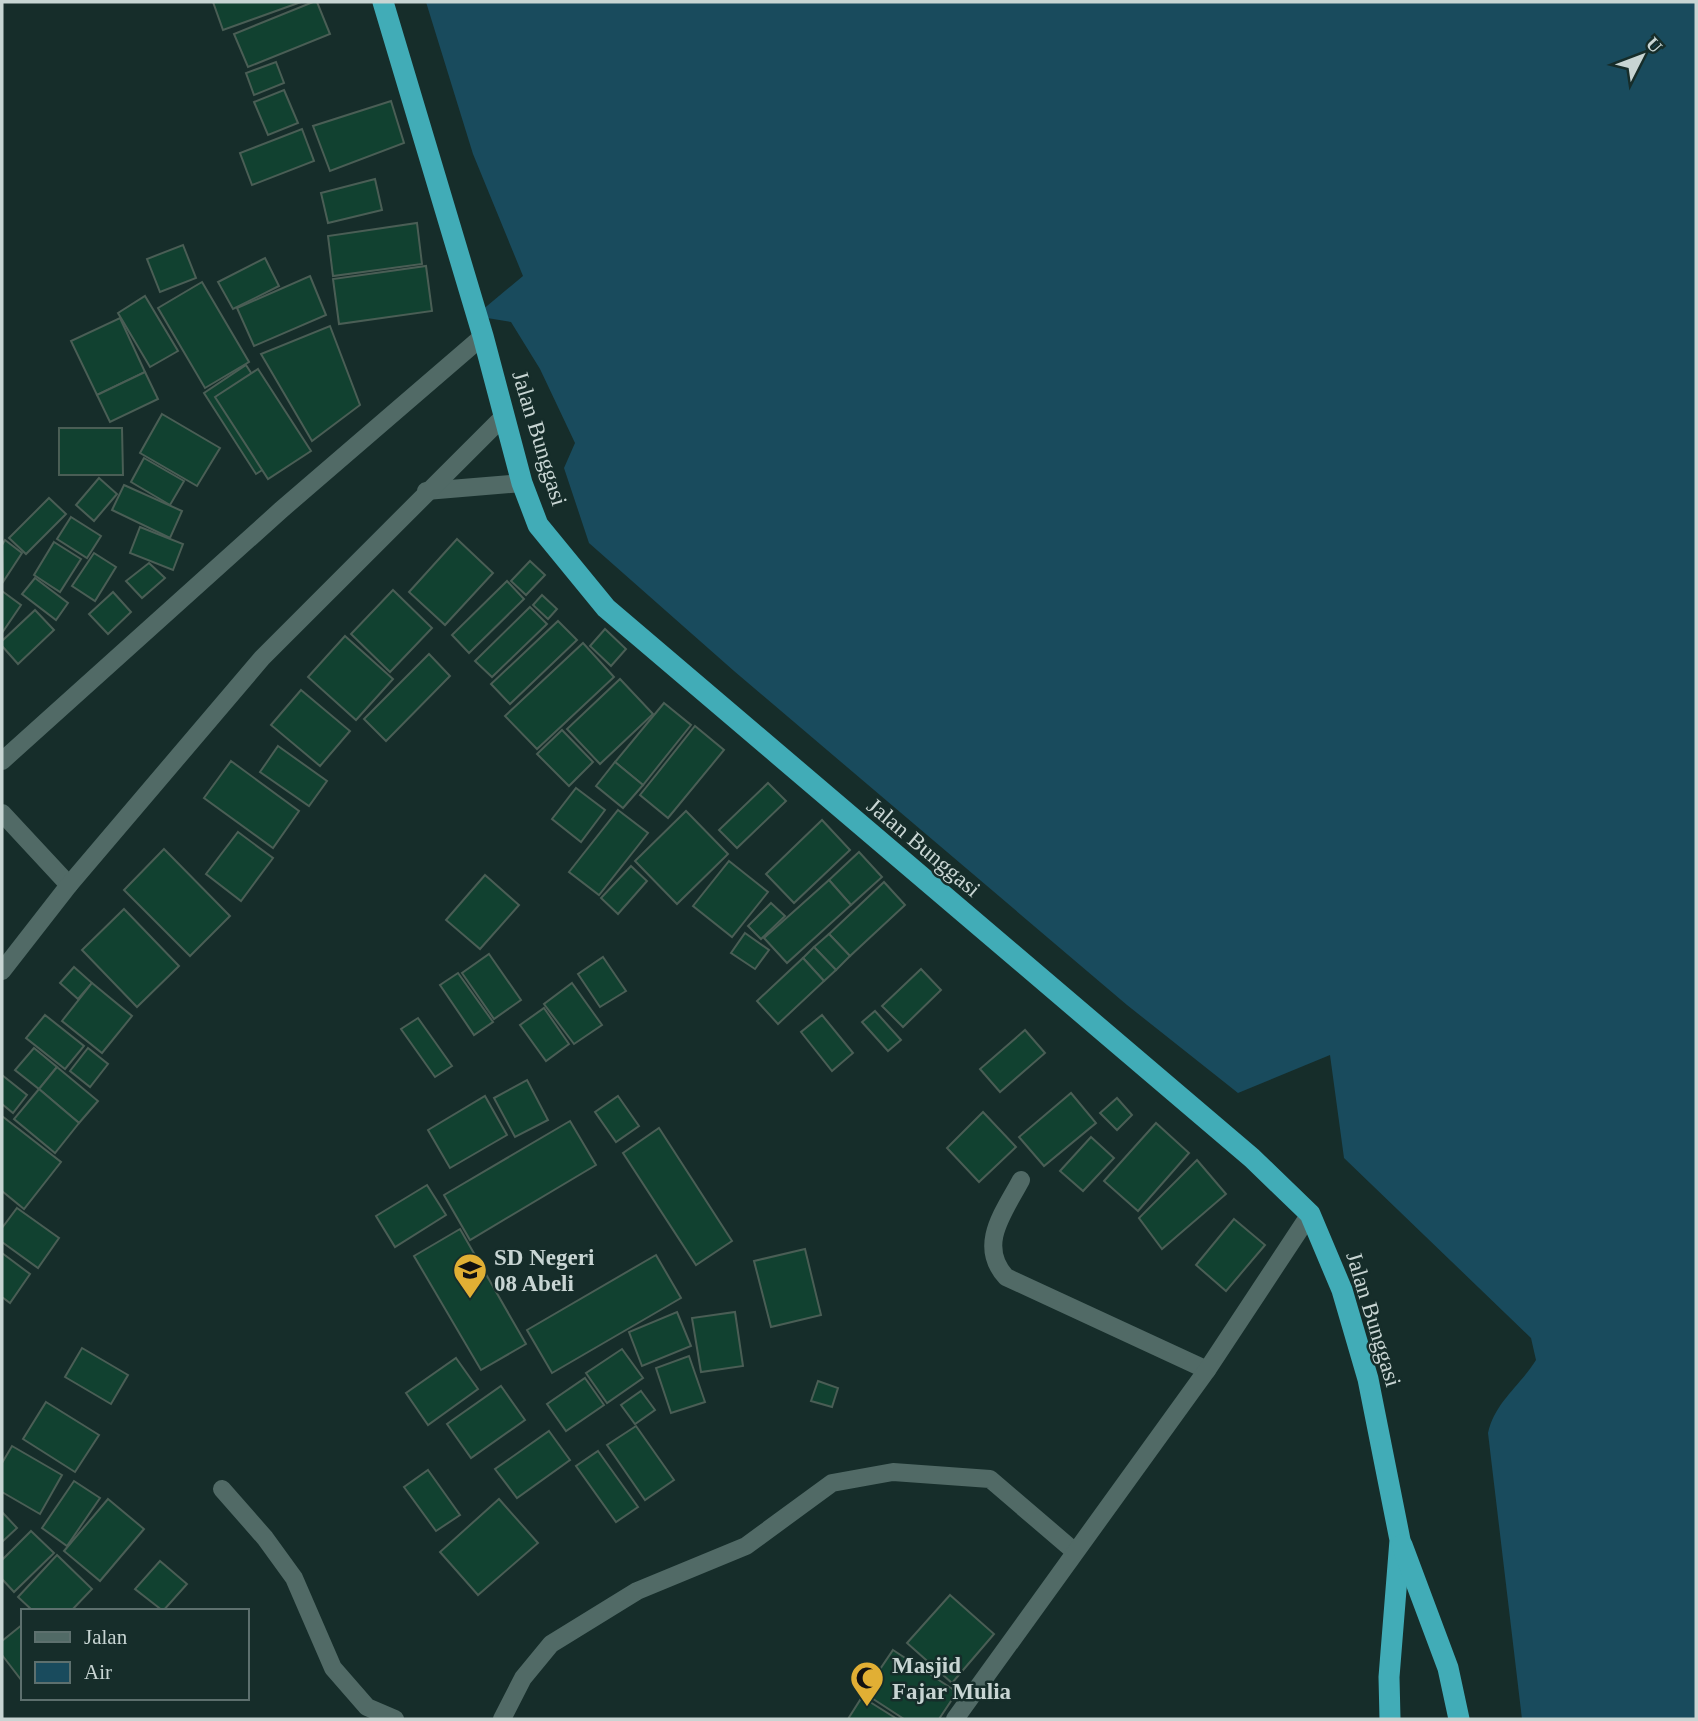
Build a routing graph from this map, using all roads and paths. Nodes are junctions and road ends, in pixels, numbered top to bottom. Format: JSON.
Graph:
{"nodes":[{"id":1,"x":383,"y":2,"type":"edge"},
{"id":2,"x":483,"y":336,"type":"junction"},
{"id":3,"x":504,"y":416,"type":"junction"},
{"id":4,"x":522,"y":483,"type":"junction"},
{"id":5,"x":426,"y":491,"type":"junction"},
{"id":6,"x":2,"y":761,"type":"edge"},
{"id":7,"x":2,"y":813,"type":"edge"},
{"id":8,"x":69,"y":885,"type":"junction"},
{"id":9,"x":2,"y":971,"type":"edge"},
{"id":10,"x":1021,"y":1180,"type":"dead end"},
{"id":11,"x":1310,"y":1214,"type":"junction"},
{"id":12,"x":1207,"y":1370,"type":"junction"},
{"id":13,"x":222,"y":1489,"type":"dead end"},
{"id":14,"x":1400,"y":1540,"type":"junction"},
{"id":15,"x":1074,"y":1550,"type":"junction"},
{"id":16,"x":396,"y":1719,"type":"edge"},
{"id":17,"x":502,"y":1719,"type":"edge"},
{"id":18,"x":955,"y":1719,"type":"edge"},
{"id":19,"x":1390,"y":1719,"type":"edge"},
{"id":20,"x":1459,"y":1719,"type":"edge"}],
"edges":[{"from":1,"to":2,"type":"highway","name":"Jalan Bunggasi"},
{"from":2,"to":3,"type":"highway","name":"Jalan Bunggasi"},
{"from":2,"to":6,"type":"street"},
{"from":3,"to":4,"type":"highway","name":"Jalan Bunggasi"},
{"from":3,"to":5,"type":"street"},
{"from":4,"to":5,"type":"street"},
{"from":4,"to":11,"type":"highway","name":"Jalan Bunggasi"},
{"from":5,"to":8,"type":"street"},
{"from":7,"to":8,"type":"street"},
{"from":8,"to":9,"type":"street"},
{"from":10,"to":12,"type":"street"},
{"from":11,"to":12,"type":"street"},
{"from":11,"to":14,"type":"highway","name":"Jalan Bunggasi"},
{"from":12,"to":15,"type":"street"},
{"from":13,"to":16,"type":"street"},
{"from":14,"to":19,"type":"highway","name":"Jalan Bunggasi"},
{"from":14,"to":20,"type":"highway"},
{"from":15,"to":17,"type":"street"},
{"from":15,"to":18,"type":"street"}]}
